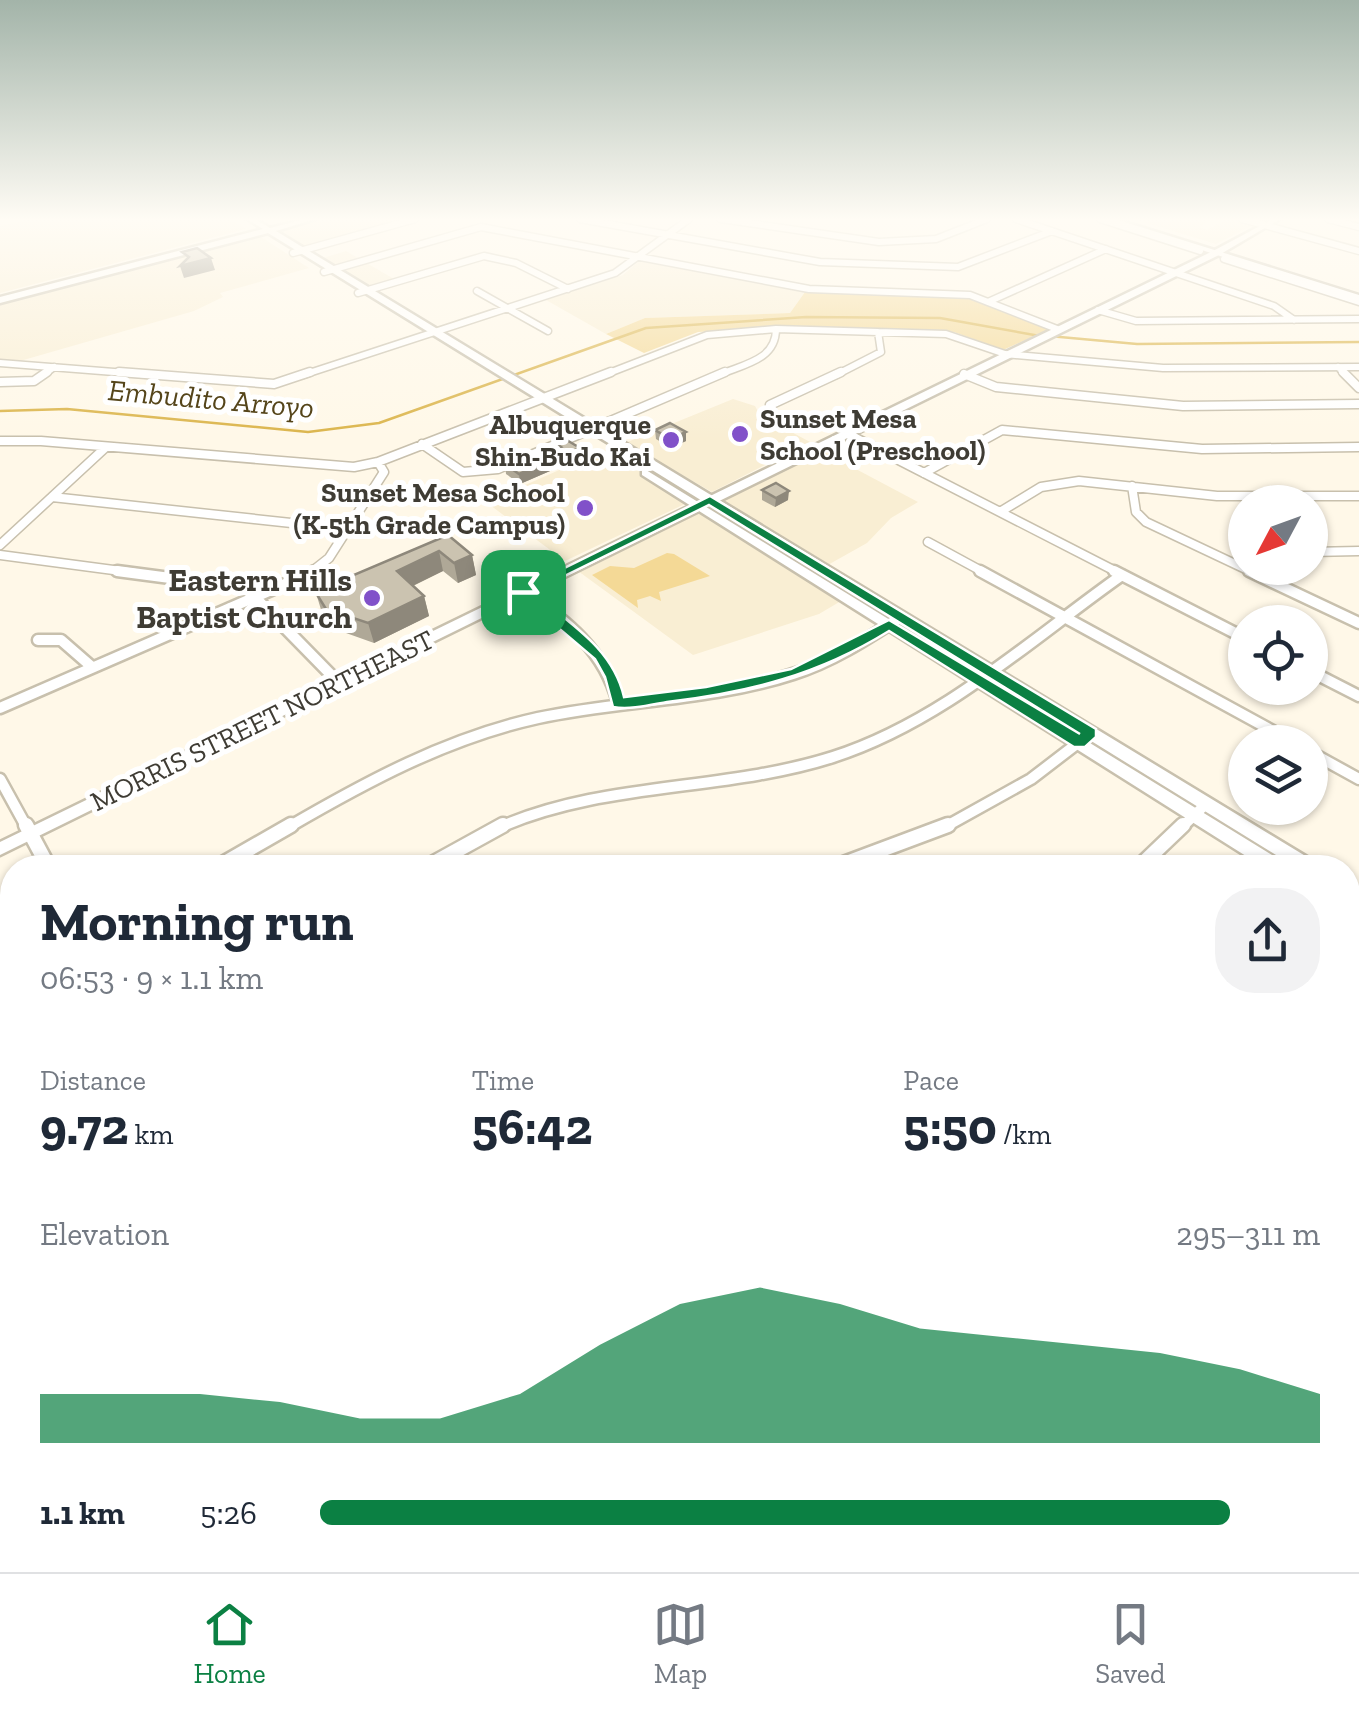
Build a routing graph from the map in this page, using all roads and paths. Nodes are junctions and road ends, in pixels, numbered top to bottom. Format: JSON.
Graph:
{"nodes":[{"id":1,"x":365,"y":292,"type":"edge"},
{"id":2,"x":365,"y":292,"type":"edge"},
{"id":3,"x":479,"y":292,"type":"edge"},
{"id":4,"x":558,"y":292,"type":"edge"},
{"id":5,"x":909,"y":292,"type":"edge"},
{"id":6,"x":1009,"y":292,"type":"edge"},
{"id":7,"x":1134,"y":292,"type":"edge"},
{"id":8,"x":1235,"y":292,"type":"edge"},
{"id":9,"x":988,"y":302,"type":"junction"},
{"id":10,"x":509,"y":309,"type":"junction"},
{"id":11,"x":1098,"y":310,"type":"junction"},
{"id":12,"x":1359,"y":319,"type":"edge"},
{"id":13,"x":1294,"y":320,"type":"junction"},
{"id":14,"x":548,"y":330,"type":"dead end"},
{"id":15,"x":776,"y":330,"type":"junction"},
{"id":16,"x":1053,"y":331,"type":"junction"},
{"id":17,"x":878,"y":332,"type":"junction"},
{"id":18,"x":438,"y":333,"type":"junction"},
{"id":19,"x":425,"y":336,"type":"junction"},
{"id":20,"x":1005,"y":354,"type":"junction"},
{"id":21,"x":0,"y":363,"type":"edge"},
{"id":22,"x":54,"y":367,"type":"junction"},
{"id":23,"x":1338,"y":367,"type":"junction"},
{"id":24,"x":1359,"y":367,"type":"edge"},
{"id":25,"x":964,"y":374,"type":"junction"},
{"id":26,"x":503,"y":378,"type":"junction"},
{"id":27,"x":0,"y":382,"type":"edge"},
{"id":28,"x":1359,"y":388,"type":"edge"},
{"id":29,"x":537,"y":400,"type":"junction"},
{"id":30,"x":1359,"y":404,"type":"edge"},
{"id":31,"x":770,"y":405,"type":"dead end"},
{"id":32,"x":587,"y":430,"type":"junction"},
{"id":33,"x":846,"y":433,"type":"junction"},
{"id":34,"x":14,"y":441,"type":"junction"},
{"id":35,"x":0,"y":442,"type":"edge"},
{"id":36,"x":422,"y":444,"type":"junction"},
{"id":37,"x":1359,"y":447,"type":"edge"},
{"id":38,"x":106,"y":448,"type":"junction"},
{"id":39,"x":0,"y":452,"type":"edge"},
{"id":40,"x":378,"y":462,"type":"junction"},
{"id":41,"x":924,"y":473,"type":"junction"},
{"id":42,"x":1132,"y":486,"type":"junction"},
{"id":43,"x":1359,"y":496,"type":"edge"},
{"id":44,"x":52,"y":497,"type":"junction"},
{"id":45,"x":704,"y":503,"type":"junction"},
{"id":46,"x":1000,"y":512,"type":"junction"},
{"id":47,"x":347,"y":529,"type":"junction"},
{"id":48,"x":928,"y":542,"type":"dead end"},
{"id":49,"x":0,"y":545,"type":"edge"},
{"id":50,"x":1359,"y":551,"type":"edge"},
{"id":51,"x":1328,"y":552,"type":"edge"},
{"id":52,"x":0,"y":555,"type":"edge"},
{"id":53,"x":1228,"y":561,"type":"edge"},
{"id":54,"x":1122,"y":575,"type":"junction"},
{"id":55,"x":1278,"y":585,"type":"edge"},
{"id":56,"x":523,"y":592,"type":"junction"},
{"id":57,"x":258,"y":596,"type":"junction"},
{"id":58,"x":1064,"y":616,"type":"junction"},
{"id":59,"x":895,"y":621,"type":"junction"},
{"id":60,"x":1359,"y":623,"type":"edge"},
{"id":61,"x":1228,"y":629,"type":"edge"},
{"id":62,"x":38,"y":640,"type":"dead end"},
{"id":63,"x":92,"y":668,"type":"junction"},
{"id":64,"x":983,"y":676,"type":"junction"},
{"id":65,"x":1328,"y":680,"type":"edge"},
{"id":66,"x":340,"y":683,"type":"junction"},
{"id":67,"x":1359,"y":696,"type":"edge"},
{"id":68,"x":618,"y":703,"type":"junction"},
{"id":69,"x":0,"y":708,"type":"edge"},
{"id":70,"x":1261,"y":725,"type":"edge"},
{"id":71,"x":1085,"y":738,"type":"junction"},
{"id":72,"x":1328,"y":762,"type":"edge"},
{"id":73,"x":1359,"y":779,"type":"edge"},
{"id":74,"x":0,"y":780,"type":"edge"},
{"id":75,"x":1206,"y":804,"type":"junction"},
{"id":76,"x":1194,"y":814,"type":"junction"},
{"id":77,"x":31,"y":834,"type":"junction"},
{"id":78,"x":0,"y":849,"type":"edge"},
{"id":79,"x":42,"y":855,"type":"edge"},
{"id":80,"x":244,"y":855,"type":"edge"},
{"id":81,"x":447,"y":855,"type":"edge"},
{"id":82,"x":875,"y":855,"type":"edge"},
{"id":83,"x":1151,"y":855,"type":"edge"},
{"id":84,"x":1259,"y":855,"type":"edge"},
{"id":85,"x":1290,"y":855,"type":"edge"}],
"edges":[{"from":1,"to":18,"type":"main road"},
{"from":2,"to":19,"type":"main road"},
{"from":3,"to":10,"type":"street"},
{"from":4,"to":10,"type":"street"},
{"from":5,"to":9,"type":"street"},
{"from":6,"to":9,"type":"street"},
{"from":7,"to":11,"type":"street","name":"MORRIS STREET NORTHEAST"},
{"from":8,"to":13,"type":"street"},
{"from":9,"to":16,"type":"street"},
{"from":10,"to":14,"type":"street"},
{"from":10,"to":18,"type":"street"},
{"from":11,"to":13,"type":"street"},
{"from":11,"to":16,"type":"street","name":"MORRIS STREET NORTHEAST"},
{"from":12,"to":13,"type":"street"},
{"from":15,"to":17,"type":"street"},
{"from":15,"to":29,"type":"street"},
{"from":15,"to":32,"type":"street"},
{"from":16,"to":20,"type":"street","name":"MORRIS STREET NORTHEAST"},
{"from":17,"to":20,"type":"street"},
{"from":17,"to":31,"type":"street"},
{"from":18,"to":19,"type":"street"},
{"from":18,"to":26,"type":"main road"},
{"from":19,"to":22,"type":"street"},
{"from":19,"to":26,"type":"main road"},
{"from":20,"to":23,"type":"street"},
{"from":20,"to":25,"type":"street","name":"MORRIS STREET NORTHEAST"},
{"from":21,"to":22,"type":"street"},
{"from":22,"to":27,"type":"street"},
{"from":23,"to":24,"type":"street"},
{"from":23,"to":28,"type":"street"},
{"from":25,"to":30,"type":"street"},
{"from":25,"to":33,"type":"street","name":"MORRIS STREET NORTHEAST"},
{"from":26,"to":29,"type":"main road"},
{"from":29,"to":32,"type":"main road"},
{"from":29,"to":36,"type":"street"},
{"from":32,"to":36,"type":"street"},
{"from":32,"to":45,"type":"main road"},
{"from":33,"to":41,"type":"street"},
{"from":33,"to":45,"type":"street","name":"MORRIS STREET NORTHEAST"},
{"from":34,"to":35,"type":"street"},
{"from":34,"to":38,"type":"street"},
{"from":34,"to":39,"type":"street"},
{"from":36,"to":40,"type":"street"},
{"from":37,"to":41,"type":"street"},
{"from":38,"to":40,"type":"street"},
{"from":38,"to":44,"type":"street"},
{"from":40,"to":47,"type":"street"},
{"from":41,"to":46,"type":"street"},
{"from":42,"to":43,"type":"street"},
{"from":42,"to":46,"type":"street"},
{"from":42,"to":53,"type":"street"},
{"from":44,"to":47,"type":"street"},
{"from":44,"to":49,"type":"street"},
{"from":45,"to":56,"type":"street","name":"MORRIS STREET NORTHEAST"},
{"from":45,"to":59,"type":"main road"},
{"from":46,"to":54,"type":"street"},
{"from":47,"to":57,"type":"street"},
{"from":48,"to":58,"type":"street"},
{"from":50,"to":51,"type":"street"},
{"from":52,"to":57,"type":"street"},
{"from":54,"to":58,"type":"street"},
{"from":54,"to":61,"type":"street"},
{"from":55,"to":60,"type":"street"},
{"from":56,"to":66,"type":"street","name":"MORRIS STREET NORTHEAST"},
{"from":56,"to":68,"type":"street"},
{"from":57,"to":63,"type":"street"},
{"from":57,"to":66,"type":"street"},
{"from":58,"to":64,"type":"street"},
{"from":58,"to":70,"type":"street"},
{"from":59,"to":64,"type":"main road"},
{"from":59,"to":68,"type":"street"},
{"from":62,"to":63,"type":"street"},
{"from":63,"to":69,"type":"street"},
{"from":64,"to":71,"type":"main road"},
{"from":64,"to":81,"type":"street"},
{"from":65,"to":67,"type":"street"},
{"from":66,"to":77,"type":"street","name":"MORRIS STREET NORTHEAST"},
{"from":68,"to":80,"type":"street"},
{"from":71,"to":75,"type":"main road"},
{"from":71,"to":76,"type":"main road"},
{"from":71,"to":82,"type":"street"},
{"from":72,"to":73,"type":"street"},
{"from":74,"to":77,"type":"street"},
{"from":75,"to":76,"type":"street"},
{"from":75,"to":85,"type":"main road"},
{"from":76,"to":83,"type":"street"},
{"from":76,"to":84,"type":"main road"},
{"from":77,"to":78,"type":"street","name":"MORRIS STREET NORTHEAST"},
{"from":77,"to":79,"type":"street"}]}
